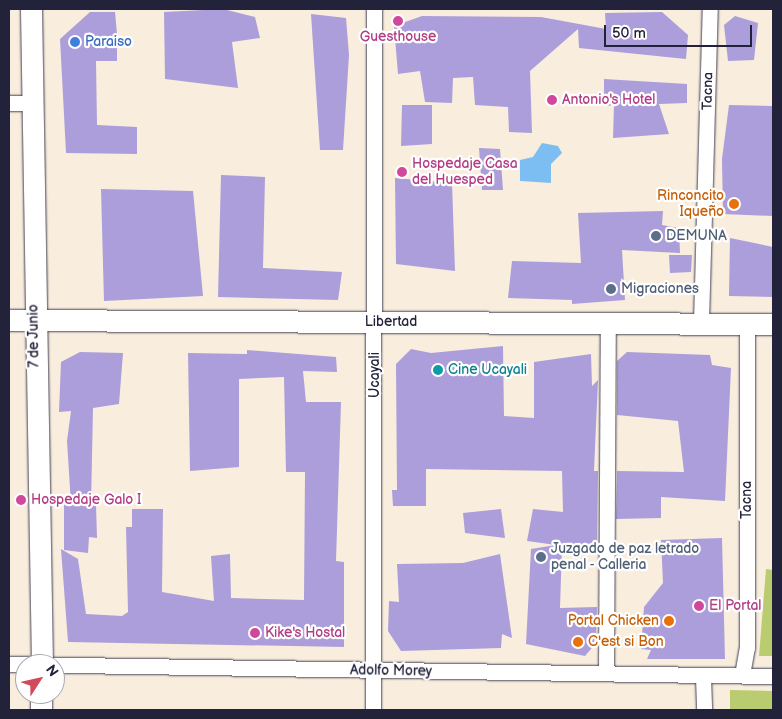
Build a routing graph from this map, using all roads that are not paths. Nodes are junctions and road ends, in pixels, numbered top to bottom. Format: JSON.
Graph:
{"nodes":[{"id":1,"x":31,"y":9,"type":"edge"},
{"id":2,"x":374,"y":9,"type":"edge"},
{"id":3,"x":710,"y":9,"type":"edge"},
{"id":4,"x":9,"y":103,"type":"edge"},
{"id":5,"x":31,"y":103,"type":"junction"},
{"id":6,"x":9,"y":320,"type":"edge"},
{"id":7,"x":34,"y":321,"type":"junction"},
{"id":8,"x":375,"y":322,"type":"junction"},
{"id":9,"x":701,"y":322,"type":"junction"},
{"id":10,"x":608,"y":323,"type":"junction"},
{"id":11,"x":747,"y":324,"type":"junction"},
{"id":12,"x":773,"y":324,"type":"edge"},
{"id":13,"x":42,"y":654,"type":"edge"},
{"id":14,"x":65,"y":664,"type":"edge"},
{"id":15,"x":374,"y":672,"type":"junction"},
{"id":16,"x":606,"y":673,"type":"junction"},
{"id":17,"x":742,"y":674,"type":"junction"},
{"id":18,"x":773,"y":676,"type":"edge"},
{"id":19,"x":703,"y":677,"type":"junction"},
{"id":20,"x":373,"y":710,"type":"edge"},
{"id":21,"x":704,"y":710,"type":"edge"}],
"edges":[{"from":1,"to":5,"type":"street","name":"7 de Junio"},
{"from":2,"to":8,"type":"street","name":"Ucayali"},
{"from":3,"to":9,"type":"street","name":"Tacna"},
{"from":4,"to":5,"type":"street"},
{"from":5,"to":7,"type":"street","name":"7 de Junio"},
{"from":6,"to":7,"type":"street","name":"Libertad"},
{"from":7,"to":8,"type":"street","name":"Libertad"},
{"from":7,"to":13,"type":"street","name":"7 de Junio"},
{"from":8,"to":10,"type":"street","name":"Libertad"},
{"from":8,"to":15,"type":"street","name":"Ucayali"},
{"from":9,"to":10,"type":"street","name":"Libertad"},
{"from":9,"to":11,"type":"street","name":"Libertad"},
{"from":10,"to":16,"type":"street"},
{"from":11,"to":12,"type":"street","name":"Libertad"},
{"from":11,"to":17,"type":"street","name":"Tacna"},
{"from":14,"to":15,"type":"street","name":"Adolfo Morey"},
{"from":15,"to":16,"type":"street","name":"Adolfo Morey"},
{"from":15,"to":20,"type":"street","name":"Ucayali"},
{"from":16,"to":19,"type":"street","name":"Adolfo Morey"},
{"from":17,"to":18,"type":"street","name":"Adolfo Morey"},
{"from":17,"to":19,"type":"street","name":"Adolfo Morey"},
{"from":19,"to":21,"type":"street"}]}
